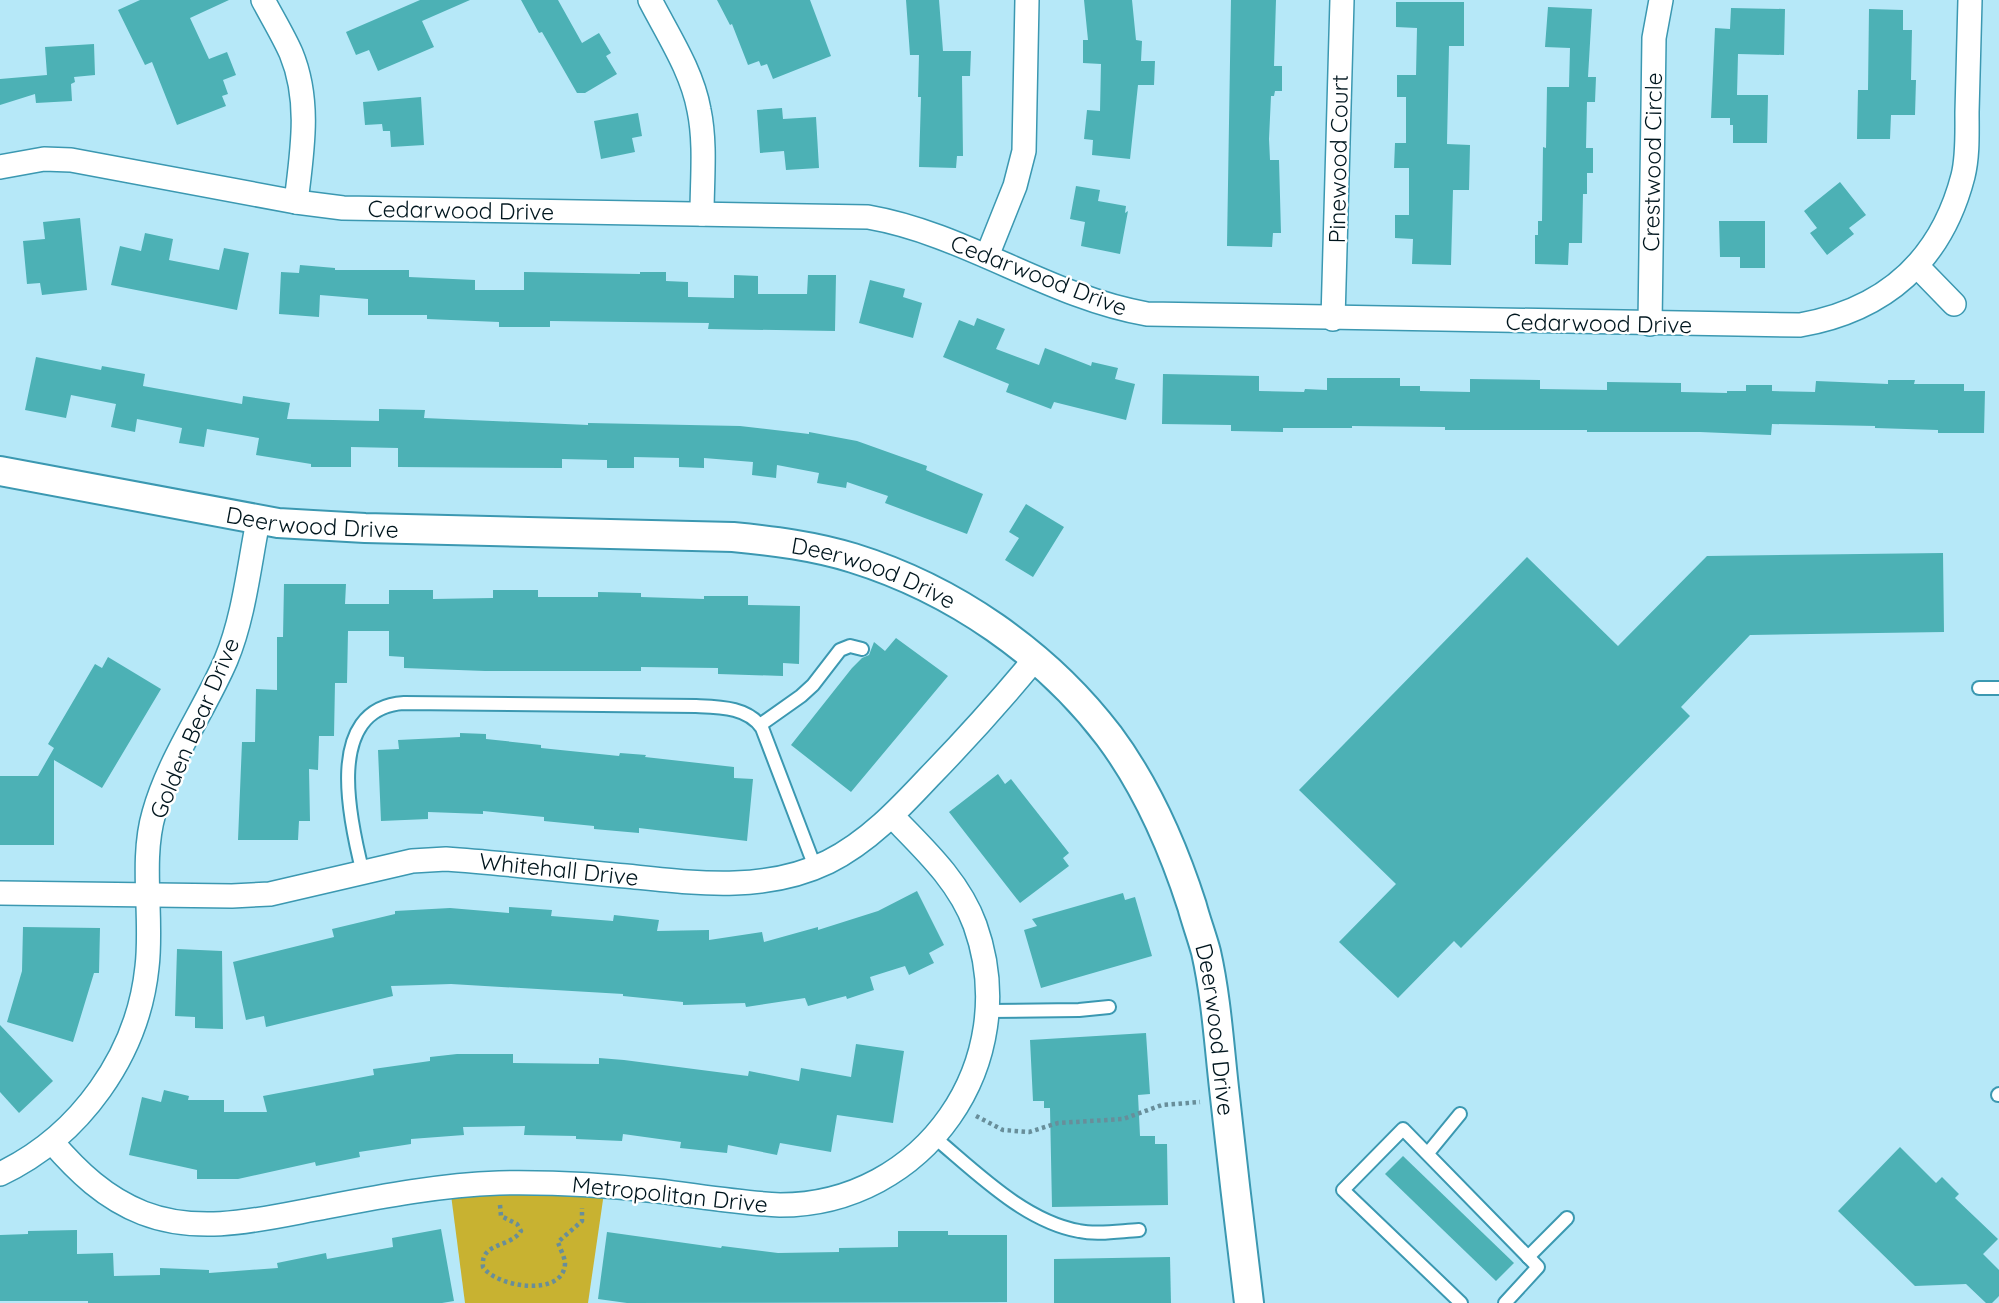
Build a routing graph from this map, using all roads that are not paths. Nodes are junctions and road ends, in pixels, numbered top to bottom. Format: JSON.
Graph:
{"nodes":[{"id":1,"x":263,"y":0,"type":"edge"},
{"id":2,"x":650,"y":0,"type":"edge"},
{"id":3,"x":1027,"y":0,"type":"edge"},
{"id":4,"x":1342,"y":0,"type":"edge"},
{"id":5,"x":1661,"y":0,"type":"edge"},
{"id":6,"x":1970,"y":0,"type":"edge"},
{"id":7,"x":0,"y":167,"type":"edge"},
{"id":8,"x":296,"y":202,"type":"junction"},
{"id":9,"x":702,"y":215,"type":"junction"},
{"id":10,"x":987,"y":256,"type":"junction"},
{"id":11,"x":1917,"y":266,"type":"junction"},
{"id":12,"x":1954,"y":304,"type":"dead end"},
{"id":13,"x":1334,"y":319,"type":"junction"},
{"id":14,"x":1650,"y":324,"type":"junction"},
{"id":15,"x":0,"y":471,"type":"edge"},
{"id":16,"x":258,"y":521,"type":"junction"},
{"id":17,"x":862,"y":649,"type":"dead end"},
{"id":18,"x":1035,"y":659,"type":"junction"},
{"id":19,"x":1979,"y":688,"type":"dead end"},
{"id":20,"x":1999,"y":688,"type":"edge"},
{"id":21,"x":760,"y":725,"type":"junction"},
{"id":22,"x":892,"y":816,"type":"junction"},
{"id":23,"x":816,"y":867,"type":"junction"},
{"id":24,"x":363,"y":873,"type":"junction"},
{"id":25,"x":0,"y":893,"type":"edge"},
{"id":26,"x":148,"y":895,"type":"junction"},
{"id":27,"x":1110,"y":1007,"type":"dead end"},
{"id":28,"x":986,"y":1011,"type":"junction"},
{"id":29,"x":1460,"y":1114,"type":"dead end"},
{"id":30,"x":934,"y":1137,"type":"junction"},
{"id":31,"x":52,"y":1142,"type":"junction"},
{"id":32,"x":1427,"y":1153,"type":"junction"},
{"id":33,"x":0,"y":1174,"type":"edge"},
{"id":34,"x":1567,"y":1218,"type":"dead end"},
{"id":35,"x":1139,"y":1230,"type":"dead end"},
{"id":36,"x":1528,"y":1257,"type":"junction"},
{"id":37,"x":1249,"y":1303,"type":"edge"},
{"id":38,"x":1461,"y":1303,"type":"edge"},
{"id":39,"x":1505,"y":1303,"type":"edge"}],
"edges":[{"from":1,"to":8,"type":"street"},
{"from":2,"to":9,"type":"street"},
{"from":3,"to":10,"type":"street"},
{"from":4,"to":13,"type":"street","name":"Pinewood Court"},
{"from":5,"to":14,"type":"street","name":"Crestwood Circle"},
{"from":6,"to":11,"type":"street","name":"Cedarwood Drive"},
{"from":7,"to":8,"type":"street","name":"Cedarwood Drive"},
{"from":8,"to":9,"type":"street","name":"Cedarwood Drive"},
{"from":9,"to":10,"type":"street","name":"Cedarwood Drive"},
{"from":10,"to":13,"type":"street","name":"Cedarwood Drive"},
{"from":11,"to":12,"type":"street"},
{"from":11,"to":14,"type":"street","name":"Cedarwood Drive"},
{"from":13,"to":14,"type":"street","name":"Cedarwood Drive"},
{"from":15,"to":16,"type":"street","name":"Deerwood Drive"},
{"from":16,"to":18,"type":"street","name":"Deerwood Drive"},
{"from":16,"to":26,"type":"street","name":"Golden Bear Drive"},
{"from":17,"to":21,"type":"lane"},
{"from":18,"to":22,"type":"street","name":"Whitehall Drive"},
{"from":18,"to":37,"type":"street","name":"Deerwood Drive"},
{"from":19,"to":20,"type":"lane"},
{"from":21,"to":23,"type":"lane"},
{"from":21,"to":24,"type":"lane"},
{"from":22,"to":23,"type":"street","name":"Whitehall Drive"},
{"from":22,"to":28,"type":"street","name":"Metropolitan Drive"},
{"from":23,"to":24,"type":"street","name":"Whitehall Drive"},
{"from":24,"to":26,"type":"street","name":"Whitehall Drive"},
{"from":25,"to":26,"type":"street","name":"Whitehall Drive"},
{"from":26,"to":31,"type":"street","name":"Golden Bear Drive"},
{"from":27,"to":28,"type":"lane"},
{"from":28,"to":30,"type":"street","name":"Metropolitan Drive"},
{"from":29,"to":32,"type":"lane"},
{"from":30,"to":31,"type":"street","name":"Metropolitan Drive"},
{"from":30,"to":35,"type":"lane"},
{"from":31,"to":33,"type":"street","name":"Golden Bear Drive"},
{"from":32,"to":36,"type":"lane"},
{"from":32,"to":38,"type":"lane"},
{"from":34,"to":36,"type":"lane"},
{"from":36,"to":39,"type":"lane"}]}
